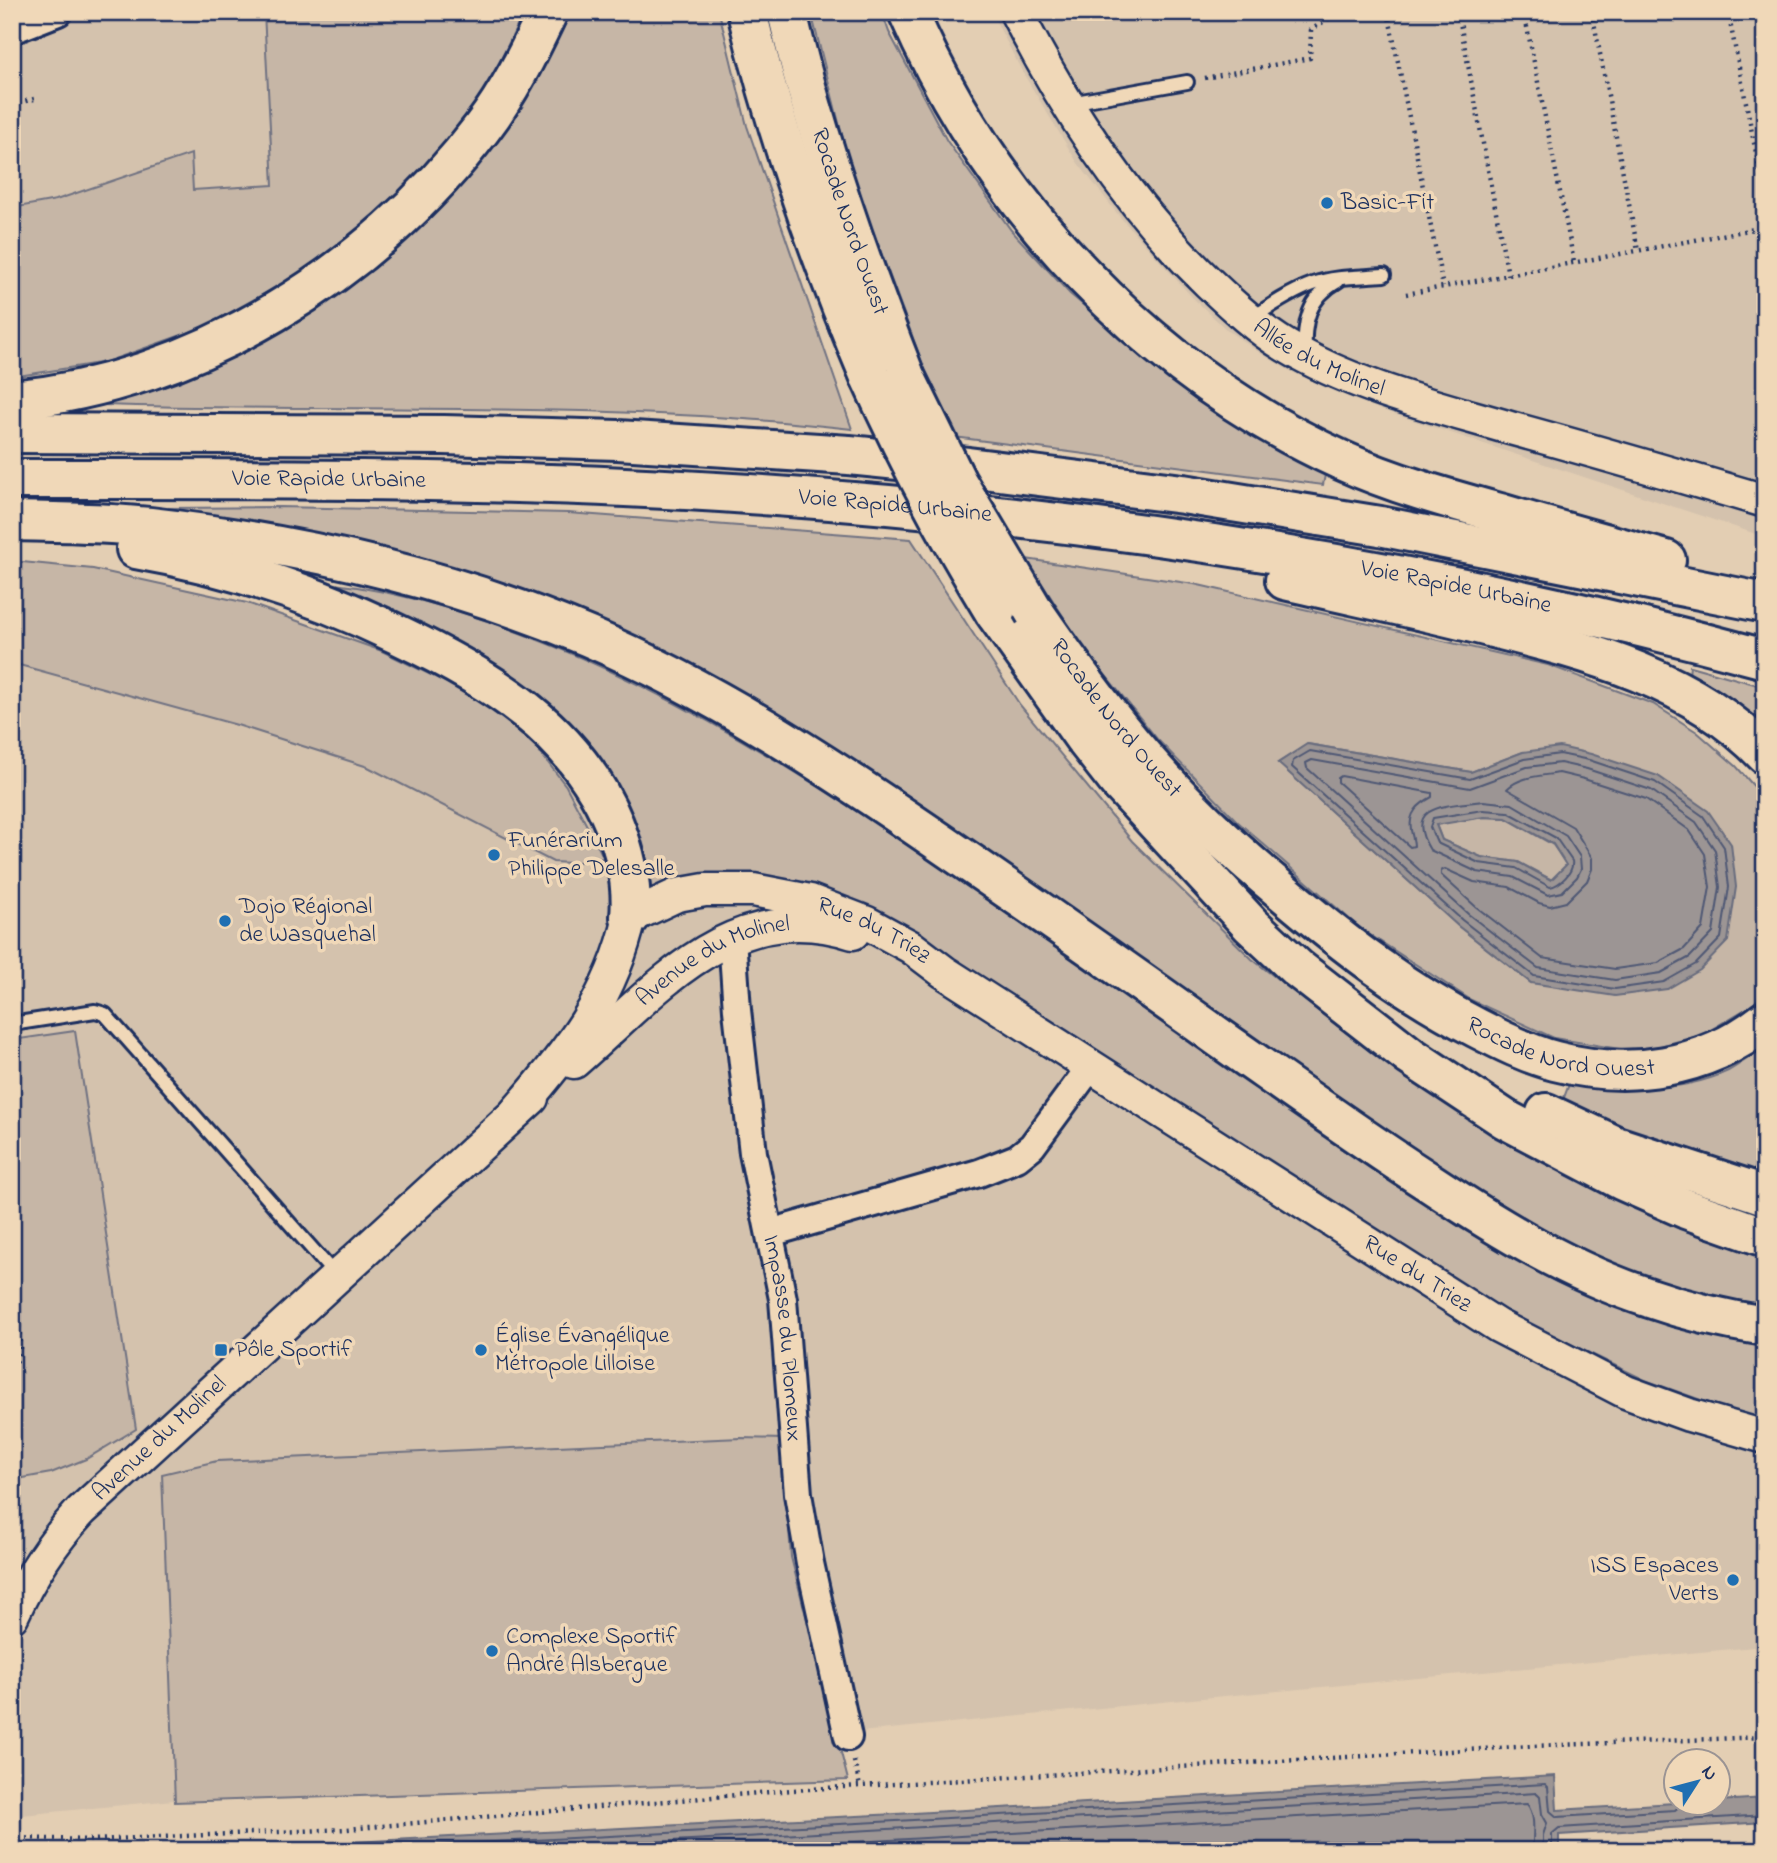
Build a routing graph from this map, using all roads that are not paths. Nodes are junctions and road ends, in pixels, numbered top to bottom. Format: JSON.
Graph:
{"nodes":[{"id":1,"x":58,"y":12,"type":"edge"},
{"id":2,"x":548,"y":12,"type":"edge"},
{"id":3,"x":747,"y":12,"type":"edge"},
{"id":4,"x":787,"y":12,"type":"edge"},
{"id":5,"x":908,"y":12,"type":"edge"},
{"id":6,"x":1016,"y":12,"type":"edge"},
{"id":7,"x":12,"y":30,"type":"edge"},
{"id":8,"x":1187,"y":82,"type":"road end"},
{"id":9,"x":1066,"y":104,"type":"junction"},
{"id":10,"x":1384,"y":275,"type":"dead end"},
{"id":11,"x":1344,"y":278,"type":"junction"},
{"id":12,"x":1249,"y":320,"type":"junction"},
{"id":13,"x":1305,"y":357,"type":"junction"},
{"id":14,"x":887,"y":377,"type":"junction"},
{"id":15,"x":12,"y":400,"type":"edge"},
{"id":16,"x":12,"y":433,"type":"edge"},
{"id":17,"x":12,"y":479,"type":"edge"},
{"id":18,"x":1765,"y":501,"type":"edge"},
{"id":19,"x":1000,"y":516,"type":"junction"},
{"id":20,"x":12,"y":521,"type":"edge"},
{"id":21,"x":12,"y":534,"type":"edge"},
{"id":22,"x":1757,"y":601,"type":"edge"},
{"id":23,"x":1765,"y":659,"type":"edge"},
{"id":24,"x":1765,"y":754,"type":"edge"},
{"id":25,"x":1211,"y":882,"type":"junction"},
{"id":26,"x":630,"y":917,"type":"junction"},
{"id":27,"x":732,"y":938,"type":"junction"},
{"id":28,"x":944,"y":972,"type":"junction"},
{"id":29,"x":1765,"y":1021,"type":"edge"},
{"id":30,"x":12,"y":1024,"type":"edge"},
{"id":31,"x":1091,"y":1066,"type":"junction"},
{"id":32,"x":516,"y":1112,"type":"junction"},
{"id":33,"x":1765,"y":1195,"type":"edge"},
{"id":34,"x":770,"y":1233,"type":"junction"},
{"id":35,"x":1765,"y":1237,"type":"edge"},
{"id":36,"x":338,"y":1278,"type":"junction"},
{"id":37,"x":1765,"y":1326,"type":"edge"},
{"id":38,"x":1765,"y":1437,"type":"edge"},
{"id":39,"x":12,"y":1616,"type":"edge"},
{"id":40,"x":848,"y":1737,"type":"dead end"}],
"edges":[{"from":1,"to":7,"type":"street"},
{"from":2,"to":15,"type":"highway"},
{"from":3,"to":14,"type":"highway","name":"Rocade Nord Ouest"},
{"from":4,"to":14,"type":"highway","name":"Rocade Nord Ouest"},
{"from":5,"to":22,"type":"highway"},
{"from":6,"to":9,"type":"street","name":"Allée du Molinel"},
{"from":8,"to":9,"type":"lane"},
{"from":9,"to":12,"type":"street","name":"Allée du Molinel"},
{"from":10,"to":11,"type":"lane"},
{"from":11,"to":12,"type":"lane"},
{"from":11,"to":13,"type":"lane"},
{"from":12,"to":13,"type":"street","name":"Allée du Molinel"},
{"from":13,"to":18,"type":"street","name":"Allée du Molinel"},
{"from":14,"to":25,"type":"highway","name":"Rocade Nord Ouest","bridge":true},
{"from":14,"to":29,"type":"highway","name":"Rocade Nord Ouest","bridge":true},
{"from":16,"to":22,"type":"highway","name":"Voie Rapide Urbaine"},
{"from":17,"to":19,"type":"highway","name":"Voie Rapide Urbaine"},
{"from":19,"to":23,"type":"highway","name":"Voie Rapide Urbaine"},
{"from":19,"to":24,"type":"highway"},
{"from":20,"to":37,"type":"highway"},
{"from":21,"to":26,"type":"highway"},
{"from":25,"to":33,"type":"highway"},
{"from":25,"to":35,"type":"highway"},
{"from":26,"to":28,"type":"street","name":"Rue du Triez"},
{"from":26,"to":32,"type":"street","name":"Avenue du Molinel"},
{"from":27,"to":28,"type":"street","name":"Avenue du Molinel"},
{"from":27,"to":32,"type":"street","name":"Avenue du Molinel"},
{"from":27,"to":34,"type":"street","name":"Impasse du Plomeux"},
{"from":28,"to":31,"type":"street","name":"Rue du Triez"},
{"from":30,"to":36,"type":"lane"},
{"from":31,"to":34,"type":"street"},
{"from":31,"to":38,"type":"street","name":"Rue du Triez"},
{"from":32,"to":36,"type":"street","name":"Avenue du Molinel"},
{"from":34,"to":40,"type":"street","name":"Impasse du Plomeux"},
{"from":36,"to":39,"type":"street","name":"Avenue du Molinel"}]}
